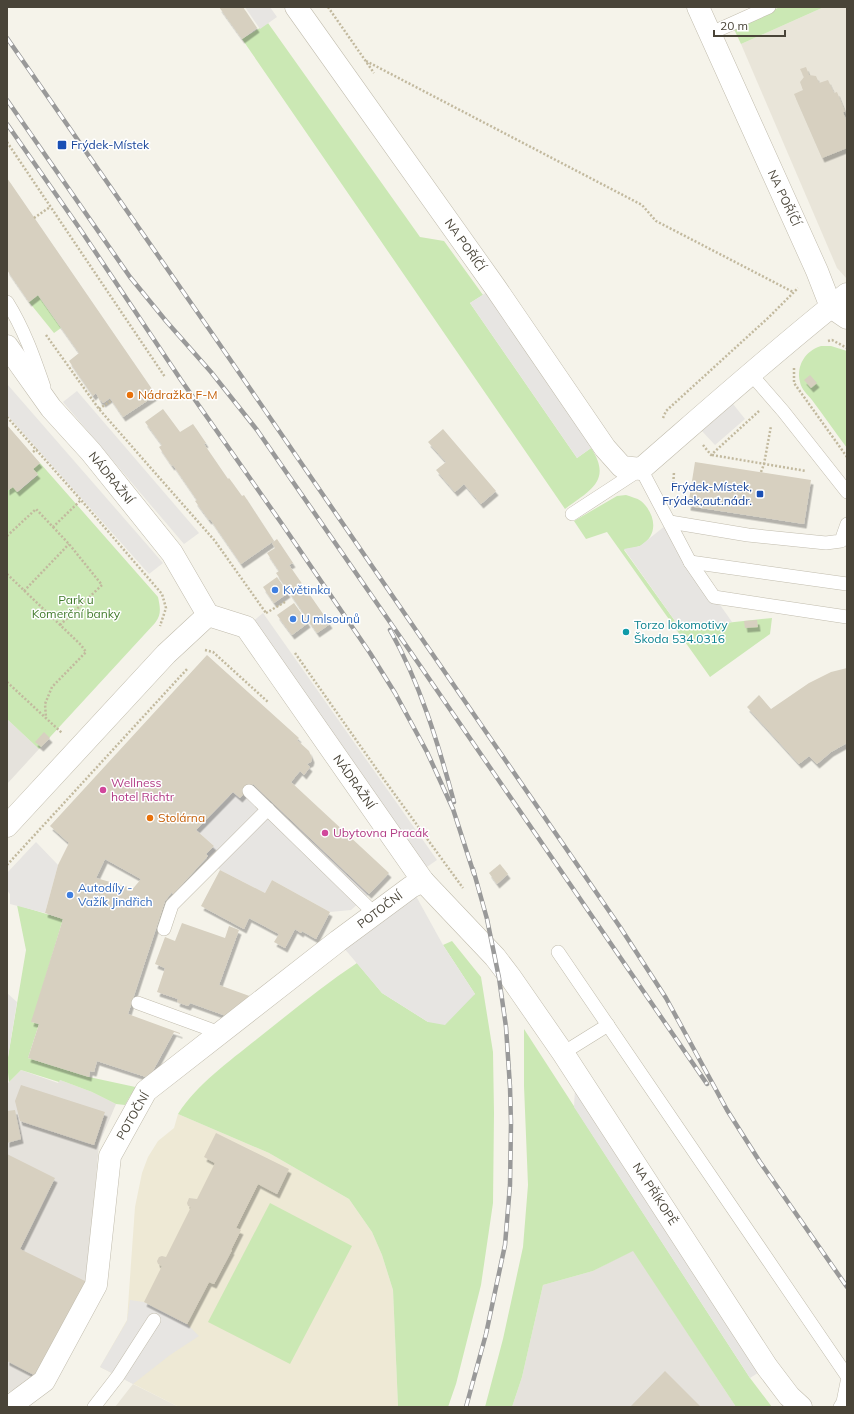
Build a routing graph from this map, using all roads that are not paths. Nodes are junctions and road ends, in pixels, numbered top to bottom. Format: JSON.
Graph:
{"nodes":[{"id":1,"x":296,"y":7,"type":"edge"},
{"id":2,"x":698,"y":7,"type":"edge"},
{"id":3,"x":769,"y":7,"type":"edge"},
{"id":4,"x":709,"y":34,"type":"junction"},
{"id":5,"x":7,"y":302,"type":"edge"},
{"id":6,"x":842,"y":306,"type":"edge"},
{"id":7,"x":7,"y":346,"type":"edge"},
{"id":8,"x":750,"y":373,"type":"junction"},
{"id":9,"x":51,"y":408,"type":"junction"},
{"id":10,"x":641,"y":469,"type":"junction"},
{"id":11,"x":847,"y":492,"type":"edge"},
{"id":12,"x":572,"y":514,"type":"dead end"},
{"id":13,"x":670,"y":522,"type":"junction"},
{"id":14,"x":847,"y":524,"type":"edge"},
{"id":15,"x":690,"y":562,"type":"junction"},
{"id":16,"x":847,"y":584,"type":"edge"},
{"id":17,"x":208,"y":615,"type":"junction"},
{"id":18,"x":847,"y":617,"type":"edge"},
{"id":19,"x":249,"y":791,"type":"dead end"},
{"id":20,"x":268,"y":809,"type":"junction"},
{"id":21,"x":7,"y":826,"type":"edge"},
{"id":22,"x":424,"y":881,"type":"junction"},
{"id":23,"x":374,"y":914,"type":"junction"},
{"id":24,"x":164,"y":930,"type":"dead end"},
{"id":25,"x":558,"y":952,"type":"dead end"},
{"id":26,"x":511,"y":978,"type":"joint"},
{"id":27,"x":138,"y":1003,"type":"dead end"},
{"id":28,"x":608,"y":1025,"type":"junction"},
{"id":29,"x":220,"y":1034,"type":"junction"},
{"id":30,"x":564,"y":1053,"type":"junction"},
{"id":31,"x":154,"y":1320,"type":"dead end"},
{"id":32,"x":847,"y":1376,"type":"edge"},
{"id":33,"x":847,"y":1382,"type":"edge"},
{"id":34,"x":9,"y":1407,"type":"edge"},
{"id":35,"x":94,"y":1407,"type":"edge"},
{"id":36,"x":801,"y":1407,"type":"edge"},
{"id":37,"x":840,"y":1407,"type":"edge"}],
"edges":[{"from":1,"to":10,"type":"street","name":"NA POŘÍČÍ"},
{"from":2,"to":4,"type":"street","name":"NA POŘÍČÍ"},
{"from":3,"to":4,"type":"lane"},
{"from":4,"to":6,"type":"street","name":"NA POŘÍČÍ"},
{"from":5,"to":9,"type":"lane"},
{"from":6,"to":8,"type":"street"},
{"from":7,"to":9,"type":"street","name":"NÁDRAŽNÍ"},
{"from":8,"to":10,"type":"street"},
{"from":8,"to":11,"type":"lane"},
{"from":9,"to":17,"type":"street","name":"NÁDRAŽNÍ"},
{"from":10,"to":12,"type":"lane"},
{"from":10,"to":13,"type":"lane"},
{"from":13,"to":14,"type":"lane"},
{"from":13,"to":15,"type":"lane"},
{"from":15,"to":16,"type":"lane"},
{"from":15,"to":18,"type":"lane"},
{"from":17,"to":21,"type":"street"},
{"from":17,"to":22,"type":"street","name":"NÁDRAŽNÍ"},
{"from":19,"to":20,"type":"lane"},
{"from":20,"to":23,"type":"lane"},
{"from":20,"to":24,"type":"lane"},
{"from":22,"to":23,"type":"street","name":"POTOČNÍ"},
{"from":22,"to":26,"type":"street","name":"NÁDRAŽNÍ"},
{"from":23,"to":29,"type":"street","name":"POTOČNÍ"},
{"from":25,"to":28,"type":"lane"},
{"from":26,"to":30,"type":"street","name":"NA PŘÍKOPĚ"},
{"from":27,"to":29,"type":"lane"},
{"from":28,"to":30,"type":"lane"},
{"from":28,"to":32,"type":"lane"},
{"from":29,"to":34,"type":"street","name":"POTOČNÍ"},
{"from":30,"to":36,"type":"street","name":"NA PŘÍKOPĚ"},
{"from":31,"to":35,"type":"lane"},
{"from":33,"to":37,"type":"lane"}]}
